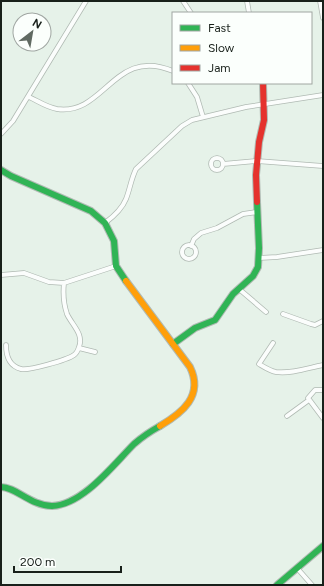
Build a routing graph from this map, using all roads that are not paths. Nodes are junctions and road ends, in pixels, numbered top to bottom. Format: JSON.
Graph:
{"nodes":[{"id":1,"x":86,"y":1,"type":"edge"},
{"id":2,"x":183,"y":1,"type":"edge"},
{"id":3,"x":247,"y":1,"type":"edge"},
{"id":4,"x":320,"y":1,"type":"edge"},
{"id":5,"x":190,"y":12,"type":"edge"},
{"id":6,"x":249,"y":12,"type":"edge"},
{"id":7,"x":323,"y":18,"type":"edge"},
{"id":8,"x":172,"y":71,"type":"edge"},
{"id":9,"x":189,"y":84,"type":"edge"},
{"id":10,"x":262,"y":84,"type":"edge"},
{"id":11,"x":323,"y":95,"type":"edge"},
{"id":12,"x":28,"y":96,"type":"junction"},
{"id":13,"x":264,"y":104,"type":"junction"},
{"id":14,"x":204,"y":117,"type":"junction"},
{"id":15,"x":1,"y":134,"type":"edge"},
{"id":16,"x":257,"y":161,"type":"junction"},
{"id":17,"x":223,"y":164,"type":"dead end"},
{"id":18,"x":323,"y":166,"type":"edge"},
{"id":19,"x":1,"y":170,"type":"edge"},
{"id":20,"x":257,"y":212,"type":"junction"},
{"id":21,"x":105,"y":223,"type":"junction"},
{"id":22,"x":191,"y":246,"type":"dead end"},
{"id":23,"x":323,"y":250,"type":"edge"},
{"id":24,"x":259,"y":258,"type":"junction"},
{"id":25,"x":116,"y":266,"type":"junction"},
{"id":26,"x":1,"y":275,"type":"edge"},
{"id":27,"x":64,"y":283,"type":"junction"},
{"id":28,"x":239,"y":289,"type":"junction"},
{"id":29,"x":266,"y":312,"type":"dead end"},
{"id":30,"x":284,"y":314,"type":"dead end"},
{"id":31,"x":323,"y":321,"type":"edge"},
{"id":32,"x":273,"y":343,"type":"dead end"},
{"id":33,"x":173,"y":344,"type":"junction"},
{"id":34,"x":6,"y":345,"type":"dead end"},
{"id":35,"x":80,"y":348,"type":"junction"},
{"id":36,"x":95,"y":352,"type":"dead end"},
{"id":37,"x":323,"y":365,"type":"edge"},
{"id":38,"x":323,"y":390,"type":"edge"},
{"id":39,"x":309,"y":400,"type":"junction"},
{"id":40,"x":287,"y":416,"type":"dead end"},
{"id":41,"x":323,"y":418,"type":"edge"},
{"id":42,"x":1,"y":487,"type":"edge"},
{"id":43,"x":323,"y":546,"type":"edge"},
{"id":44,"x":298,"y":568,"type":"junction"},
{"id":45,"x":277,"y":585,"type":"edge"},
{"id":46,"x":312,"y":585,"type":"edge"}],
"edges":[{"from":1,"to":12,"type":"street"},
{"from":2,"to":5,"type":"street"},
{"from":3,"to":6,"type":"street"},
{"from":4,"to":7,"type":"street"},
{"from":8,"to":12,"type":"street"},
{"from":9,"to":14,"type":"street"},
{"from":10,"to":13,"type":"street"},
{"from":11,"to":13,"type":"street"},
{"from":12,"to":15,"type":"street"},
{"from":13,"to":14,"type":"street"},
{"from":13,"to":16,"type":"street"},
{"from":14,"to":21,"type":"street"},
{"from":16,"to":17,"type":"street"},
{"from":16,"to":18,"type":"street"},
{"from":16,"to":20,"type":"street"},
{"from":19,"to":21,"type":"street"},
{"from":20,"to":22,"type":"street"},
{"from":20,"to":24,"type":"street"},
{"from":21,"to":25,"type":"street"},
{"from":23,"to":24,"type":"street"},
{"from":24,"to":28,"type":"street"},
{"from":25,"to":27,"type":"street"},
{"from":25,"to":33,"type":"street"},
{"from":26,"to":27,"type":"street"},
{"from":27,"to":35,"type":"street"},
{"from":28,"to":29,"type":"street"},
{"from":28,"to":33,"type":"street"},
{"from":30,"to":31,"type":"street"},
{"from":32,"to":37,"type":"street"},
{"from":33,"to":42,"type":"street"},
{"from":34,"to":35,"type":"street"},
{"from":35,"to":36,"type":"street"},
{"from":38,"to":39,"type":"street"},
{"from":39,"to":40,"type":"street"},
{"from":39,"to":41,"type":"street"},
{"from":43,"to":44,"type":"street"},
{"from":44,"to":45,"type":"street"},
{"from":44,"to":46,"type":"street"}]}
